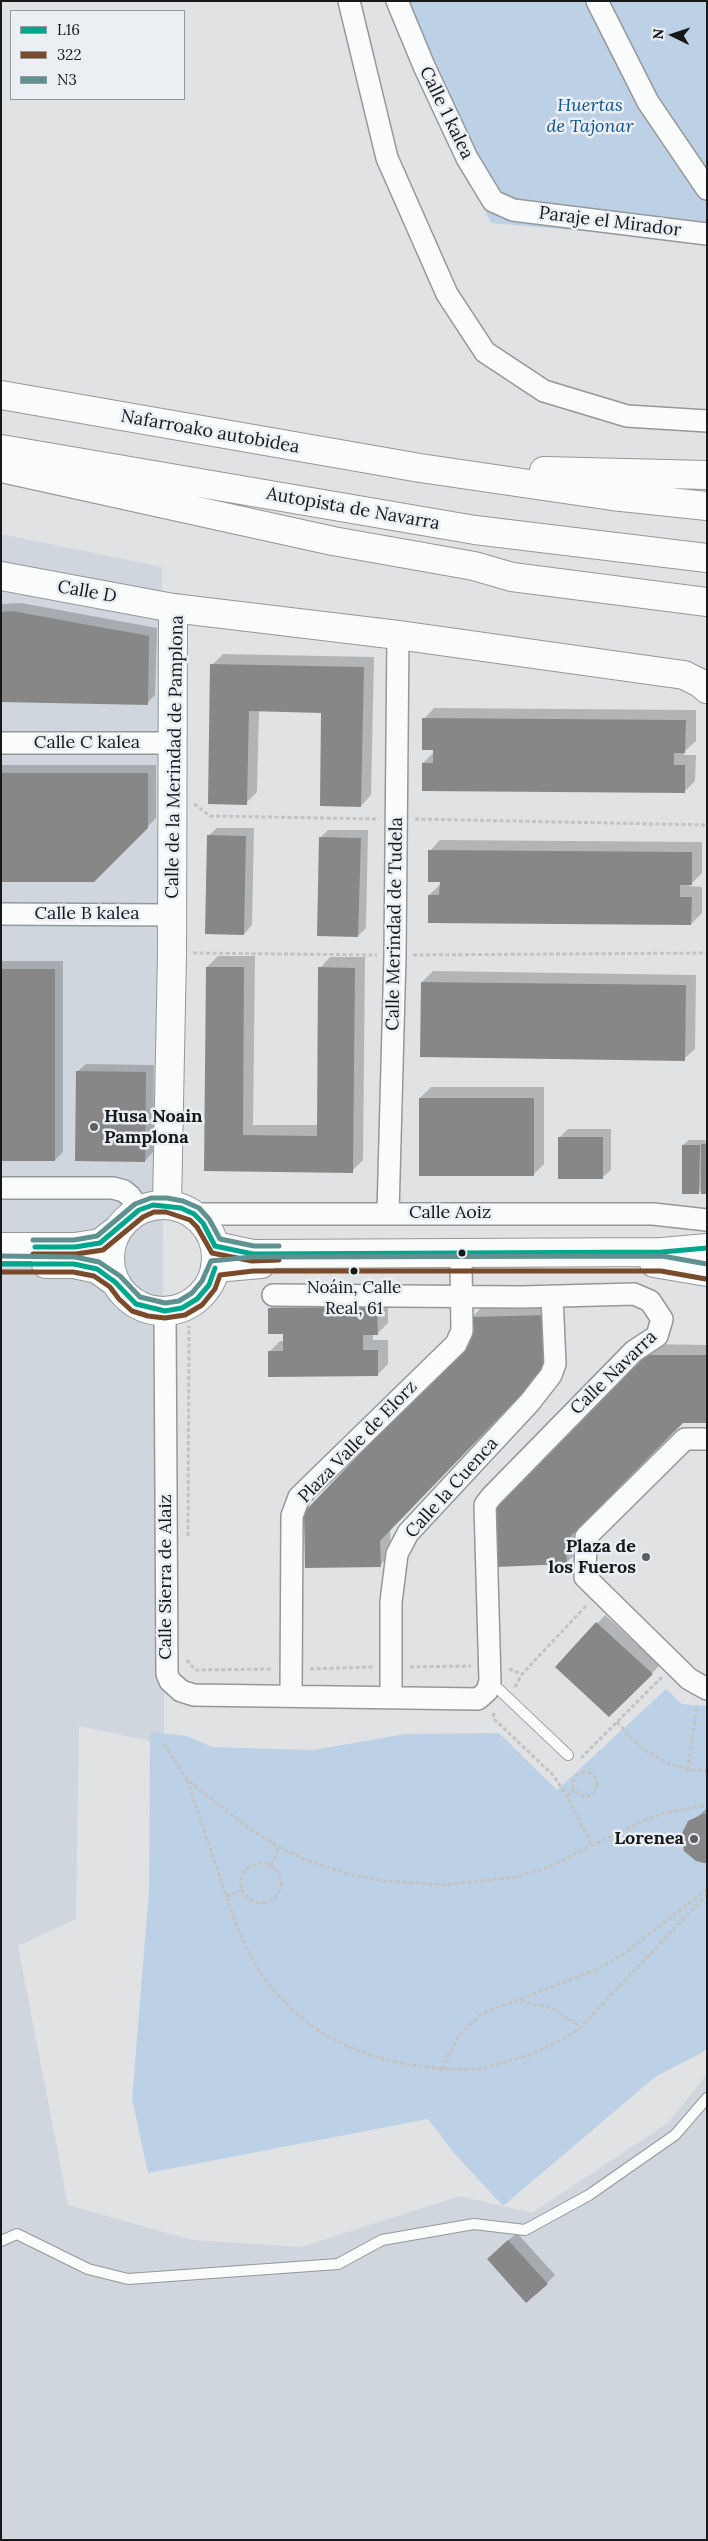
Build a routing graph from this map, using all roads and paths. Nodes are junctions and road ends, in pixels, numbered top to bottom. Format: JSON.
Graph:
{"nodes":[{"id":1,"x":348,"y":1,"type":"edge"},
{"id":2,"x":397,"y":1,"type":"edge"},
{"id":3,"x":597,"y":1,"type":"edge"},
{"id":4,"x":707,"y":188,"type":"edge"},
{"id":5,"x":513,"y":210,"type":"joint"},
{"id":6,"x":707,"y":234,"type":"edge"},
{"id":7,"x":1,"y":395,"type":"edge"},
{"id":8,"x":707,"y":422,"type":"edge"},
{"id":9,"x":1,"y":449,"type":"edge"},
{"id":10,"x":1,"y":468,"type":"edge"},
{"id":11,"x":420,"y":468,"type":"junction"},
{"id":12,"x":707,"y":475,"type":"edge"},
{"id":13,"x":707,"y":506,"type":"edge"},
{"id":14,"x":707,"y":558,"type":"edge"},
{"id":15,"x":474,"y":566,"type":"junction"},
{"id":16,"x":1,"y":576,"type":"edge"},
{"id":17,"x":707,"y":591,"type":"edge"},
{"id":18,"x":707,"y":602,"type":"edge"},
{"id":19,"x":174,"y":608,"type":"junction"},
{"id":20,"x":398,"y":635,"type":"junction"},
{"id":21,"x":707,"y":689,"type":"edge"},
{"id":22,"x":1,"y":743,"type":"edge"},
{"id":23,"x":172,"y":743,"type":"junction"},
{"id":24,"x":173,"y":804,"type":"junction"},
{"id":25,"x":397,"y":819,"type":"junction"},
{"id":26,"x":707,"y":825,"type":"edge"},
{"id":27,"x":1,"y":914,"type":"edge"},
{"id":28,"x":172,"y":915,"type":"junction"},
{"id":29,"x":172,"y":953,"type":"junction"},
{"id":30,"x":707,"y":953,"type":"edge"},
{"id":31,"x":396,"y":955,"type":"junction"},
{"id":32,"x":1,"y":1188,"type":"edge"},
{"id":33,"x":167,"y":1204,"type":"junction"},
{"id":34,"x":139,"y":1210,"type":"junction"},
{"id":35,"x":388,"y":1213,"type":"junction"},
{"id":36,"x":194,"y":1214,"type":"junction"},
{"id":37,"x":707,"y":1220,"type":"edge"},
{"id":38,"x":118,"y":1230,"type":"junction"},
{"id":39,"x":1,"y":1247,"type":"edge"},
{"id":40,"x":707,"y":1248,"type":"edge"},
{"id":41,"x":215,"y":1257,"type":"junction"},
{"id":42,"x":1,"y":1264,"type":"edge"},
{"id":43,"x":461,"y":1264,"type":"junction"},
{"id":44,"x":707,"y":1272,"type":"edge"},
{"id":45,"x":115,"y":1282,"type":"junction"},
{"id":46,"x":273,"y":1295,"type":"dead end"},
{"id":47,"x":461,"y":1296,"type":"junction"},
{"id":48,"x":552,"y":1296,"type":"junction"},
{"id":49,"x":165,"y":1311,"type":"junction"},
{"id":50,"x":707,"y":1439,"type":"edge"},
{"id":51,"x":675,"y":1665,"type":"junction"},
{"id":52,"x":490,"y":1681,"type":"junction"},
{"id":53,"x":704,"y":1687,"type":"edge"},
{"id":54,"x":290,"y":1695,"type":"junction"},
{"id":55,"x":391,"y":1697,"type":"junction"},
{"id":56,"x":617,"y":1722,"type":"junction"},
{"id":57,"x":164,"y":1744,"type":"dead end"},
{"id":58,"x":568,"y":1755,"type":"joint"},
{"id":59,"x":688,"y":1770,"type":"junction"},
{"id":60,"x":707,"y":1771,"type":"edge"},
{"id":61,"x":187,"y":1780,"type":"junction"},
{"id":62,"x":574,"y":1789,"type":"junction"},
{"id":63,"x":567,"y":1796,"type":"dead end"},
{"id":64,"x":707,"y":1805,"type":"edge"},
{"id":65,"x":279,"y":1847,"type":"junction"},
{"id":66,"x":271,"y":1865,"type":"junction"},
{"id":67,"x":707,"y":1889,"type":"edge"},
{"id":68,"x":243,"y":1890,"type":"junction"},
{"id":69,"x":707,"y":1894,"type":"edge"},
{"id":70,"x":226,"y":1896,"type":"junction"},
{"id":71,"x":517,"y":2000,"type":"junction"},
{"id":72,"x":581,"y":2027,"type":"junction"},
{"id":73,"x":442,"y":2069,"type":"junction"},
{"id":74,"x":707,"y":2098,"type":"edge"},
{"id":75,"x":1,"y":2241,"type":"edge"}],
"edges":[{"from":1,"to":8,"type":"street"},
{"from":2,"to":5,"type":"street","name":"Calle 1 kalea"},
{"from":3,"to":4,"type":"street"},
{"from":5,"to":6,"type":"street","name":"Paraje el Mirador"},
{"from":7,"to":11,"type":"main road","name":"Nafarroako autobidea"},
{"from":9,"to":14,"type":"main road","name":"Autopista de Navarra"},
{"from":10,"to":15,"type":"main road"},
{"from":11,"to":12,"type":"main road"},
{"from":11,"to":13,"type":"main road"},
{"from":15,"to":17,"type":"main road"},
{"from":15,"to":18,"type":"main road"},
{"from":16,"to":19,"type":"main road","name":"Calle D"},
{"from":19,"to":20,"type":"main road","name":"Calle de la Merindad de Pamplona"},
{"from":19,"to":23,"type":"main road","name":"Calle de la Merindad de Pamplona"},
{"from":20,"to":21,"type":"main road","name":"Calle de la Merindad de Pamplona"},
{"from":20,"to":25,"type":"street","name":"Calle Merindad de Tudela"},
{"from":22,"to":23,"type":"street","name":"Calle C kalea"},
{"from":23,"to":24,"type":"main road","name":"Calle de la Merindad de Pamplona"},
{"from":24,"to":25,"type":"path"},
{"from":24,"to":28,"type":"main road","name":"Calle de la Merindad de Pamplona"},
{"from":25,"to":26,"type":"path"},
{"from":25,"to":31,"type":"street","name":"Calle Merindad de Tudela"},
{"from":27,"to":28,"type":"street","name":"Calle B kalea"},
{"from":28,"to":29,"type":"main road","name":"Calle de la Merindad de Pamplona"},
{"from":29,"to":31,"type":"path"},
{"from":29,"to":33,"type":"main road","name":"Calle de la Merindad de Pamplona"},
{"from":30,"to":31,"type":"path"},
{"from":31,"to":35,"type":"street","name":"Calle Merindad de Tudela"},
{"from":32,"to":34,"type":"street"},
{"from":33,"to":34,"type":"main road"},
{"from":33,"to":36,"type":"main road"},
{"from":34,"to":38,"type":"main road"},
{"from":35,"to":36,"type":"street","name":"Calle Aoiz"},
{"from":35,"to":37,"type":"street","name":"Calle Aoiz"},
{"from":36,"to":41,"type":"main road"},
{"from":38,"to":39,"type":"main road"},
{"from":38,"to":45,"type":"main road"},
{"from":40,"to":41,"type":"main road"},
{"from":41,"to":43,"type":"main road"},
{"from":41,"to":49,"type":"main road"},
{"from":42,"to":45,"type":"main road"},
{"from":43,"to":44,"type":"main road"},
{"from":43,"to":47,"type":"street","name":"Plaza Valle de Elorz"},
{"from":45,"to":49,"type":"main road"},
{"from":46,"to":47,"type":"street","name":"Calle Navarra"},
{"from":47,"to":48,"type":"street","name":"Calle Navarra"},
{"from":47,"to":54,"type":"street","name":"Plaza Valle de Elorz"},
{"from":48,"to":52,"type":"street","name":"Calle Navarra"},
{"from":48,"to":55,"type":"street","name":"Calle la Cuenca"},
{"from":49,"to":54,"type":"street","name":"Calle Sierra de Alaiz"},
{"from":50,"to":51,"type":"street"},
{"from":51,"to":53,"type":"street"},
{"from":51,"to":56,"type":"path"},
{"from":52,"to":55,"type":"street","name":"Calle Sierra de Alaiz"},
{"from":52,"to":58,"type":"lane"},
{"from":53,"to":59,"type":"path"},
{"from":54,"to":55,"type":"street","name":"Calle Sierra de Alaiz"},
{"from":56,"to":58,"type":"path"},
{"from":56,"to":59,"type":"path"},
{"from":57,"to":61,"type":"path"},
{"from":59,"to":60,"type":"path"},
{"from":61,"to":65,"type":"path"},
{"from":61,"to":70,"type":"path"},
{"from":62,"to":62,"type":"path"},
{"from":62,"to":63,"type":"path"},
{"from":64,"to":65,"type":"path"},
{"from":65,"to":66,"type":"path"},
{"from":66,"to":68,"type":"path"},
{"from":66,"to":68,"type":"path"},
{"from":67,"to":71,"type":"path"},
{"from":68,"to":70,"type":"path"},
{"from":69,"to":72,"type":"path"},
{"from":70,"to":73,"type":"path"},
{"from":71,"to":72,"type":"path"},
{"from":71,"to":73,"type":"path"},
{"from":72,"to":73,"type":"path"},
{"from":74,"to":75,"type":"lane"}]}
